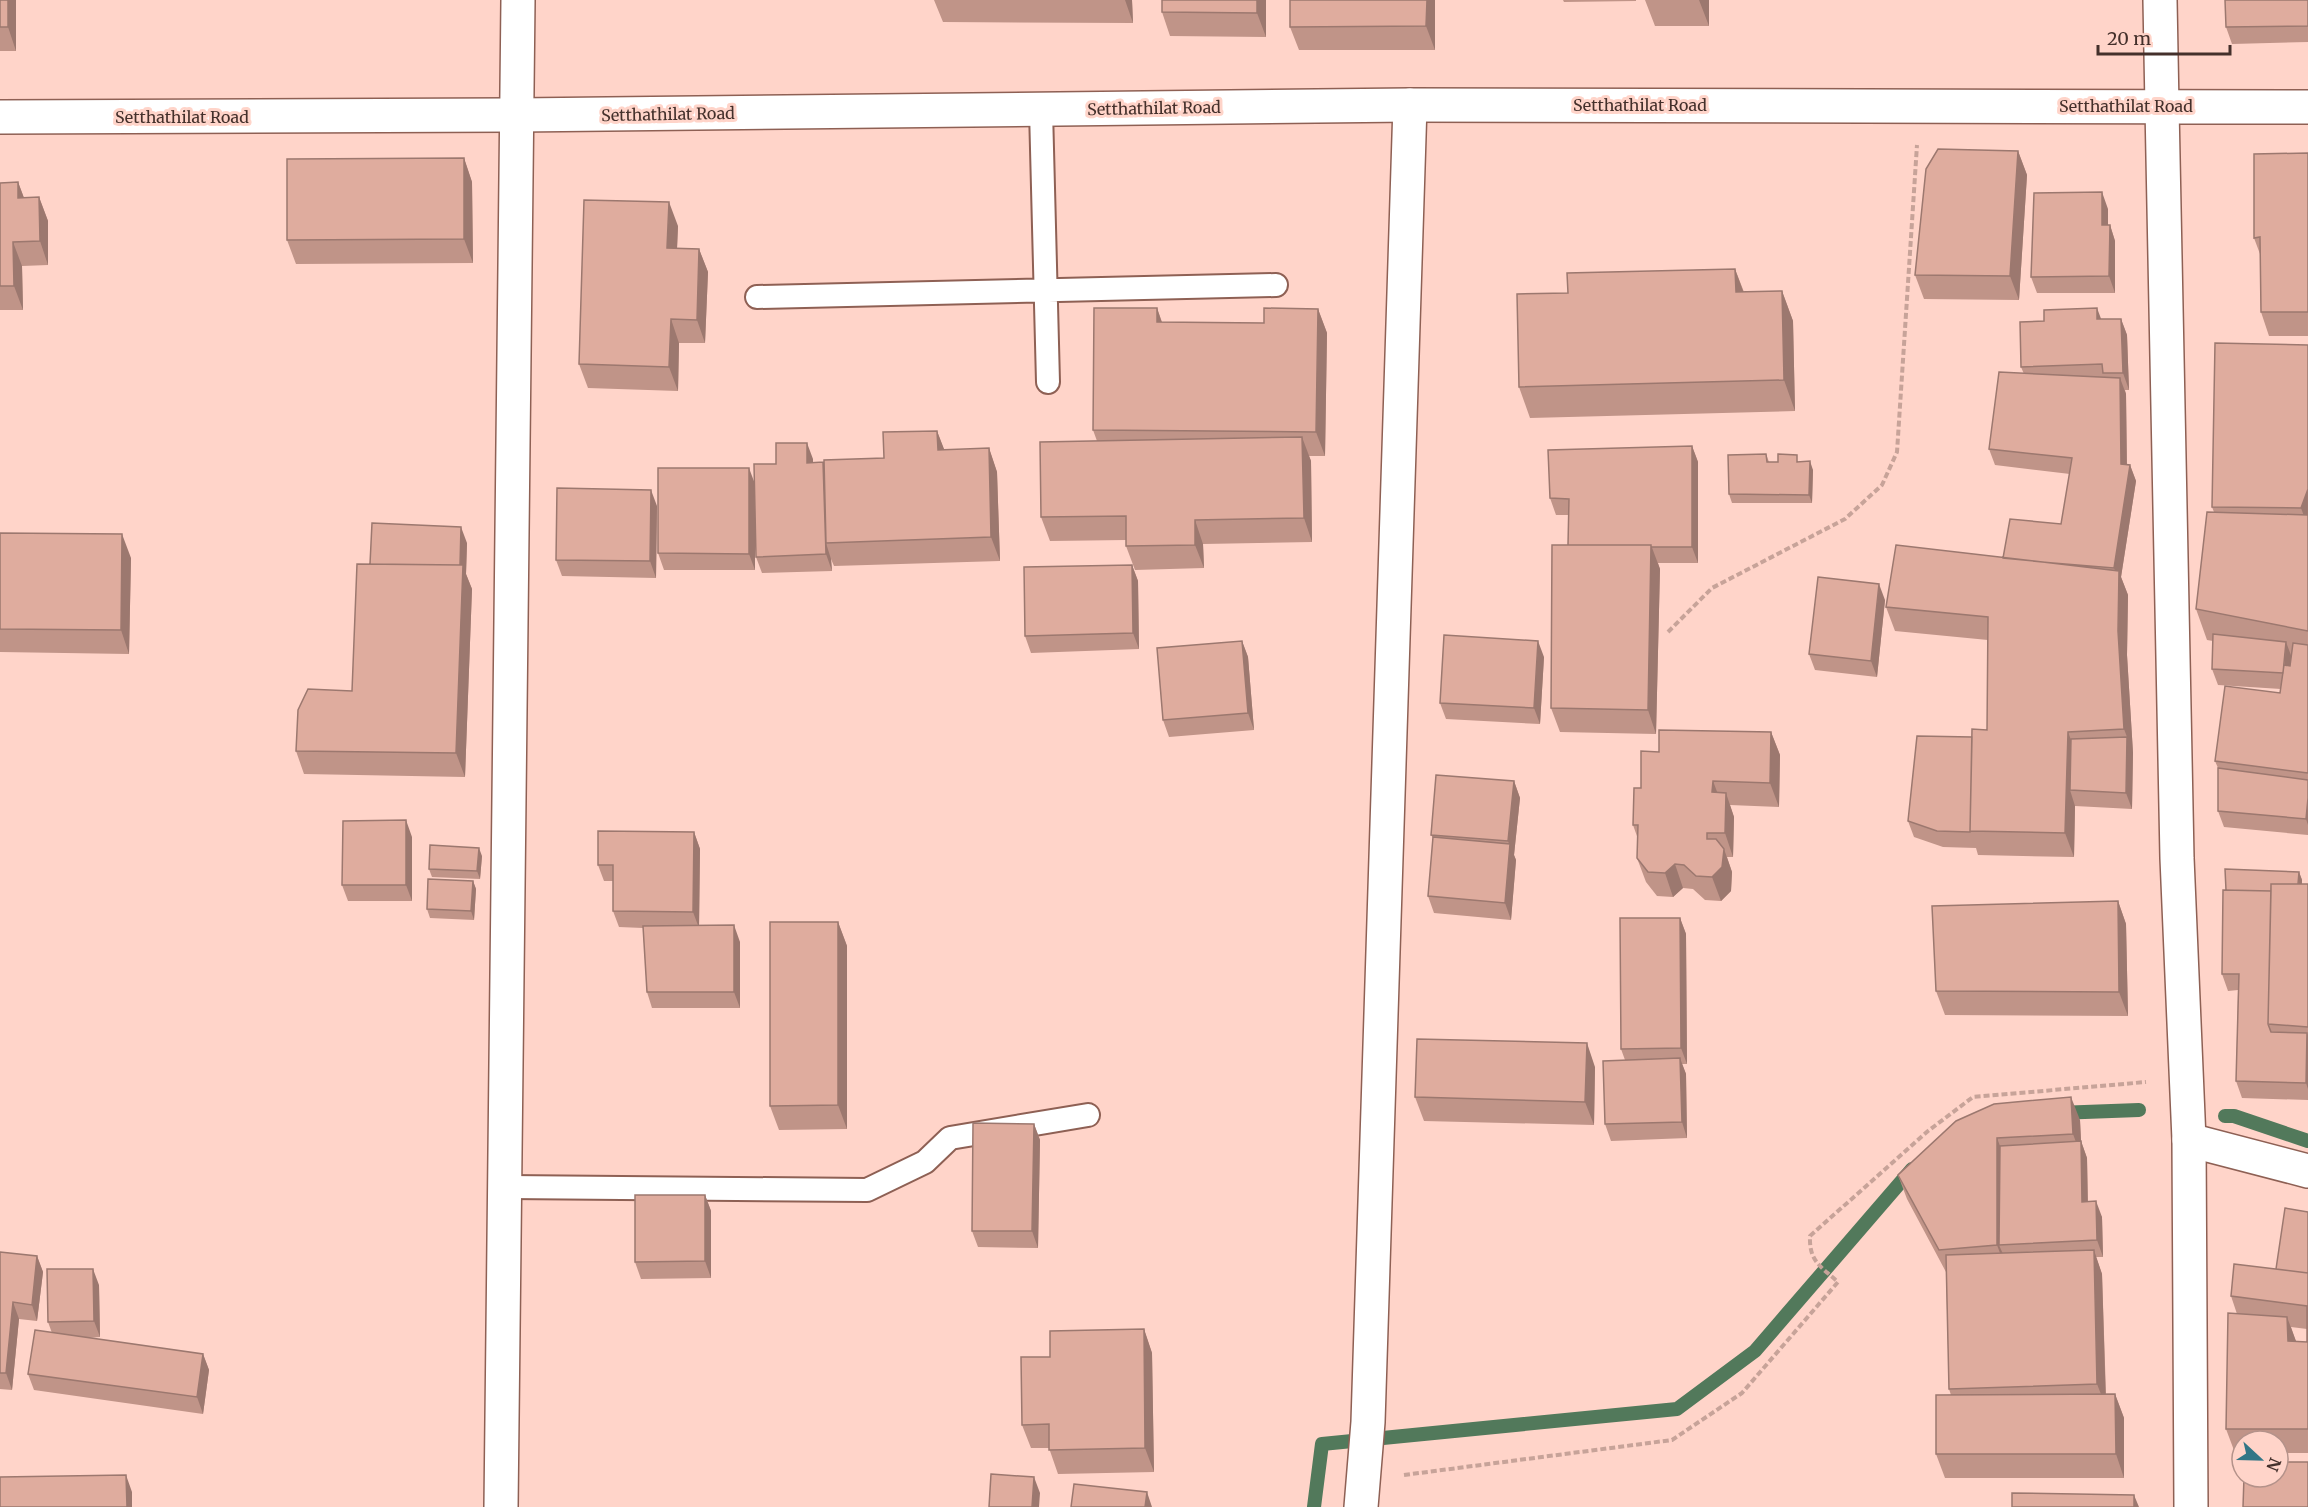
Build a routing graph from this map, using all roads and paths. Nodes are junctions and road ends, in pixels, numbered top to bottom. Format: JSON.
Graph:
{"nodes":[{"id":1,"x":518,"y":0,"type":"edge"},
{"id":2,"x":2160,"y":0,"type":"edge"},
{"id":3,"x":1919,"y":104,"type":"junction"},
{"id":4,"x":1410,"y":105,"type":"junction"},
{"id":5,"x":2308,"y":106,"type":"edge"},
{"id":6,"x":2162,"y":107,"type":"junction"},
{"id":7,"x":1041,"y":110,"type":"junction"},
{"id":8,"x":518,"y":115,"type":"junction"},
{"id":9,"x":0,"y":117,"type":"edge"},
{"id":10,"x":1276,"y":285,"type":"dead end"},
{"id":11,"x":1046,"y":290,"type":"junction"},
{"id":12,"x":757,"y":297,"type":"dead end"},
{"id":13,"x":1048,"y":382,"type":"dead end"},
{"id":14,"x":1668,"y":632,"type":"dead end"},
{"id":15,"x":2185,"y":1078,"type":"junction"},
{"id":16,"x":1088,"y":1115,"type":"dead end"},
{"id":17,"x":2189,"y":1140,"type":"junction"},
{"id":18,"x":2308,"y":1171,"type":"edge"},
{"id":19,"x":507,"y":1187,"type":"junction"},
{"id":20,"x":1364,"y":1484,"type":"edge"},
{"id":21,"x":501,"y":1507,"type":"edge"},
{"id":22,"x":2191,"y":1507,"type":"edge"}],
"edges":[{"from":1,"to":8,"type":"street"},
{"from":2,"to":6,"type":"street"},
{"from":3,"to":4,"type":"street","name":"Setthathilat Road"},
{"from":3,"to":6,"type":"street","name":"Setthathilat Road"},
{"from":3,"to":14,"type":"path"},
{"from":4,"to":7,"type":"street","name":"Setthathilat Road"},
{"from":4,"to":20,"type":"street"},
{"from":5,"to":6,"type":"street","name":"Setthathilat Road"},
{"from":6,"to":15,"type":"street"},
{"from":7,"to":8,"type":"street","name":"Setthathilat Road"},
{"from":7,"to":11,"type":"lane"},
{"from":8,"to":9,"type":"street","name":"Setthathilat Road"},
{"from":8,"to":19,"type":"street"},
{"from":10,"to":11,"type":"lane"},
{"from":11,"to":12,"type":"lane"},
{"from":11,"to":13,"type":"lane"},
{"from":15,"to":17,"type":"street"},
{"from":15,"to":20,"type":"path"},
{"from":16,"to":19,"type":"lane"},
{"from":17,"to":18,"type":"street"},
{"from":17,"to":22,"type":"street"},
{"from":19,"to":21,"type":"street"}]}
